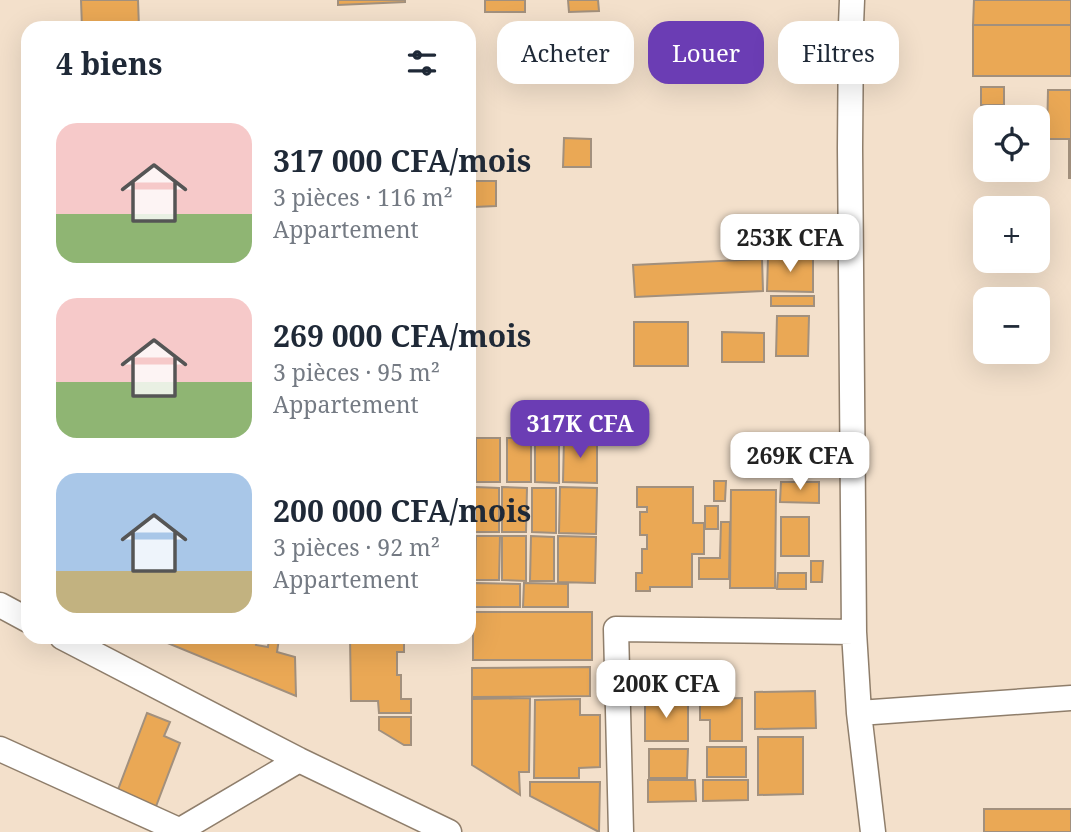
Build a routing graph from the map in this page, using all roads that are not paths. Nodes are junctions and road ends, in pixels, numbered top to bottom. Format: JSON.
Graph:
{"nodes":[{"id":1,"x":852,"y":0,"type":"edge"},
{"id":2,"x":0,"y":605,"type":"edge"},
{"id":3,"x":21,"y":616,"type":"edge"},
{"id":4,"x":854,"y":632,"type":"junction"},
{"id":5,"x":75,"y":644,"type":"edge"},
{"id":6,"x":1071,"y":698,"type":"edge"},
{"id":7,"x":859,"y":713,"type":"junction"},
{"id":8,"x":0,"y":749,"type":"edge"},
{"id":9,"x":299,"y":760,"type":"junction"},
{"id":10,"x":180,"y":832,"type":"edge"},
{"id":11,"x":449,"y":832,"type":"edge"},
{"id":12,"x":621,"y":832,"type":"edge"},
{"id":13,"x":873,"y":832,"type":"edge"}],
"edges":[{"from":1,"to":4,"type":"street"},
{"from":2,"to":3,"type":"street"},
{"from":4,"to":7,"type":"street"},
{"from":4,"to":12,"type":"street"},
{"from":5,"to":9,"type":"street"},
{"from":6,"to":7,"type":"street"},
{"from":7,"to":13,"type":"street"},
{"from":8,"to":10,"type":"street"},
{"from":9,"to":10,"type":"street"},
{"from":9,"to":11,"type":"street"}]}
